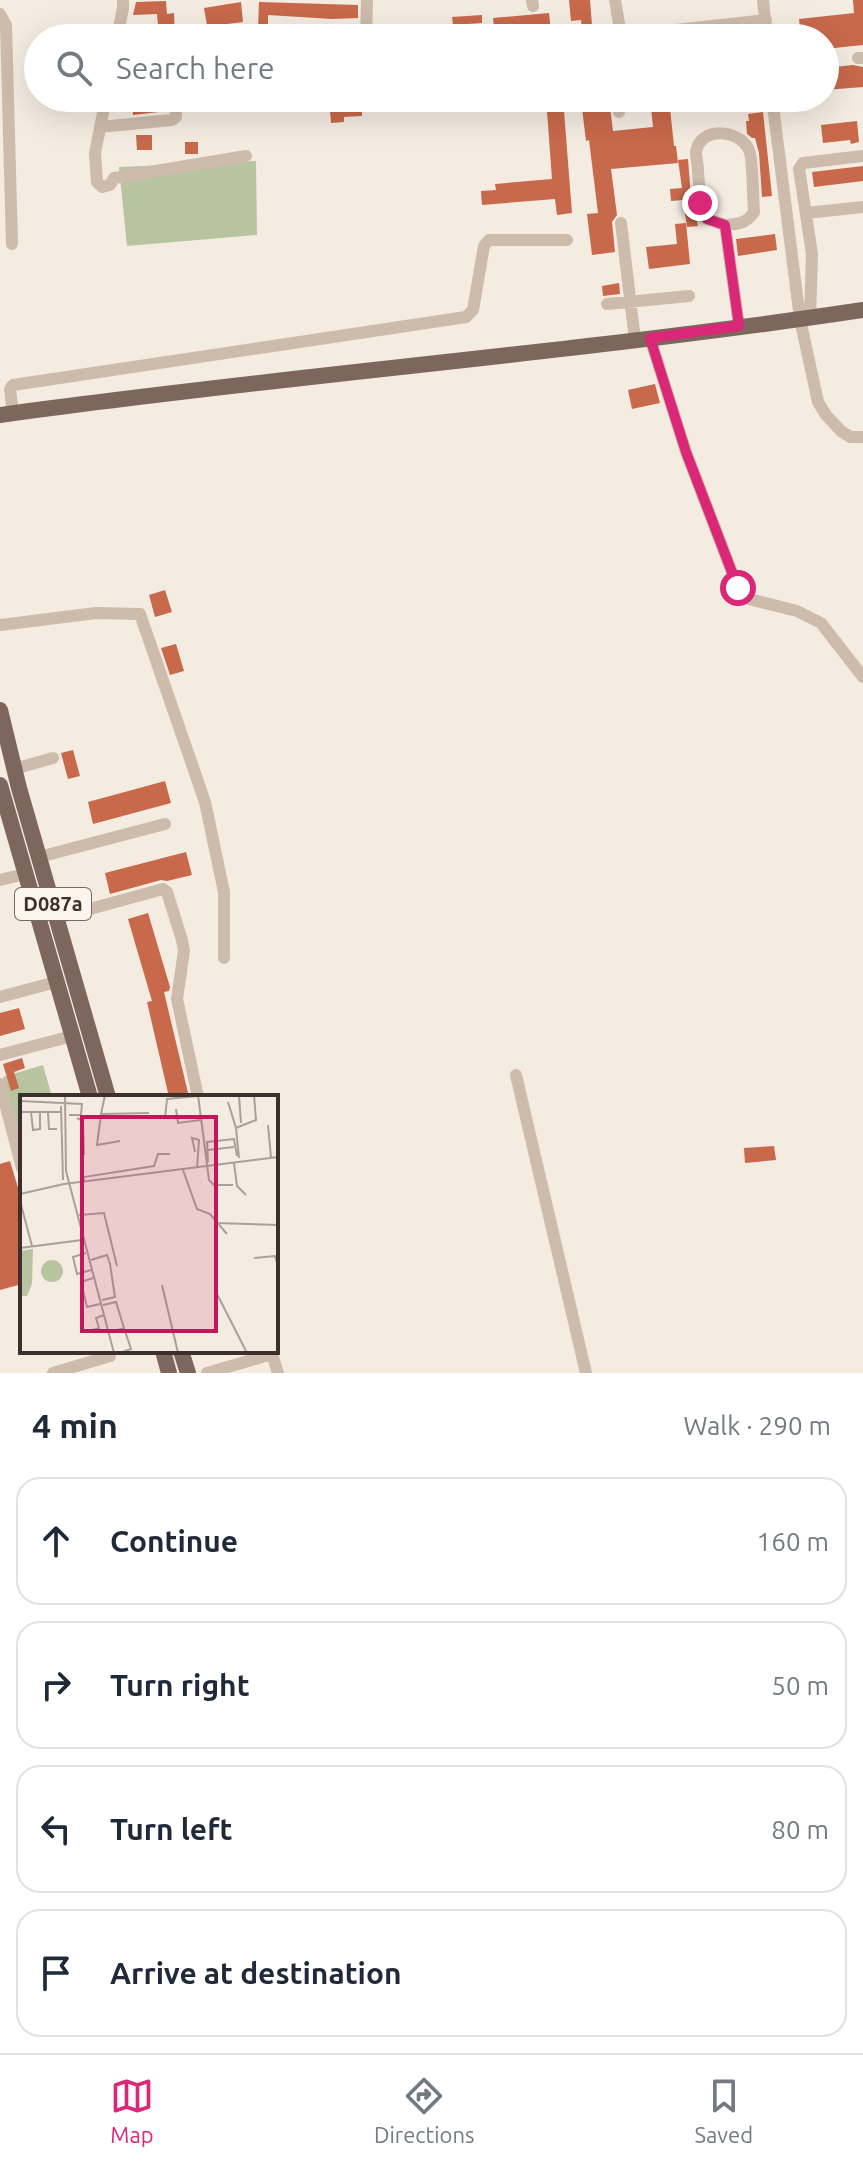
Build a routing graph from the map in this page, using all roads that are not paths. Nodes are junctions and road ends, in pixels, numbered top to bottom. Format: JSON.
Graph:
{"nodes":[{"id":1,"x":123,"y":0,"type":"edge"},
{"id":2,"x":367,"y":0,"type":"edge"},
{"id":3,"x":615,"y":0,"type":"edge"},
{"id":4,"x":763,"y":0,"type":"edge"},
{"id":5,"x":0,"y":14,"type":"edge"},
{"id":6,"x":766,"y":20,"type":"junction"},
{"id":7,"x":120,"y":24,"type":"edge"},
{"id":8,"x":366,"y":24,"type":"edge"},
{"id":9,"x":618,"y":24,"type":"edge"},
{"id":10,"x":732,"y":24,"type":"edge"},
{"id":11,"x":766,"y":24,"type":"edge"},
{"id":12,"x":103,"y":112,"type":"edge"},
{"id":13,"x":176,"y":112,"type":"edge"},
{"id":14,"x":774,"y":112,"type":"edge"},
{"id":15,"x":100,"y":127,"type":"junction"},
{"id":16,"x":246,"y":156,"type":"dead end"},
{"id":17,"x":863,"y":156,"type":"edge"},
{"id":18,"x":863,"y":207,"type":"edge"},
{"id":19,"x":806,"y":213,"type":"junction"},
{"id":20,"x":621,"y":223,"type":"dead end"},
{"id":21,"x":725,"y":225,"type":"junction"},
{"id":22,"x":567,"y":240,"type":"dead end"},
{"id":23,"x":12,"y":244,"type":"dead end"},
{"id":24,"x":689,"y":296,"type":"dead end"},
{"id":25,"x":629,"y":301,"type":"junction"},
{"id":26,"x":607,"y":304,"type":"dead end"},
{"id":27,"x":863,"y":310,"type":"edge"},
{"id":28,"x":805,"y":318,"type":"junction"},
{"id":29,"x":739,"y":326,"type":"junction"},
{"id":30,"x":642,"y":339,"type":"junction"},
{"id":31,"x":6,"y":414,"type":"edge"},
{"id":32,"x":863,"y":437,"type":"edge"},
{"id":33,"x":0,"y":625,"type":"edge"},
{"id":34,"x":863,"y":677,"type":"edge"},
{"id":35,"x":0,"y":710,"type":"edge"},
{"id":36,"x":53,"y":758,"type":"dead end"},
{"id":37,"x":14,"y":769,"type":"junction"},
{"id":38,"x":1,"y":790,"type":"edge"},
{"id":39,"x":165,"y":824,"type":"dead end"},
{"id":40,"x":39,"y":857,"type":"junction"},
{"id":41,"x":25,"y":874,"type":"junction"},
{"id":42,"x":0,"y":880,"type":"edge"},
{"id":43,"x":57,"y":918,"type":"junction"},
{"id":44,"x":224,"y":958,"type":"dead end"},
{"id":45,"x":56,"y":982,"type":"junction"},
{"id":46,"x":0,"y":997,"type":"edge"},
{"id":47,"x":72,"y":1036,"type":"junction"},
{"id":48,"x":0,"y":1055,"type":"edge"},
{"id":49,"x":516,"y":1075,"type":"dead end"},
{"id":50,"x":0,"y":1084,"type":"edge"},
{"id":51,"x":89,"y":1095,"type":"edge"},
{"id":52,"x":107,"y":1095,"type":"edge"},
{"id":53,"x":198,"y":1095,"type":"edge"},
{"id":54,"x":20,"y":1160,"type":"edge"},
{"id":55,"x":110,"y":1353,"type":"edge"},
{"id":56,"x":164,"y":1353,"type":"edge"},
{"id":57,"x":182,"y":1353,"type":"edge"},
{"id":58,"x":225,"y":1353,"type":"edge"},
{"id":59,"x":269,"y":1353,"type":"edge"},
{"id":60,"x":272,"y":1353,"type":"edge"},
{"id":61,"x":229,"y":1366,"type":"junction"},
{"id":62,"x":53,"y":1373,"type":"edge"},
{"id":63,"x":169,"y":1373,"type":"edge"},
{"id":64,"x":188,"y":1373,"type":"edge"},
{"id":65,"x":207,"y":1373,"type":"edge"},
{"id":66,"x":278,"y":1373,"type":"edge"},
{"id":67,"x":586,"y":1373,"type":"edge"}],
"edges":[{"from":1,"to":7,"type":"street"},
{"from":2,"to":8,"type":"street"},
{"from":3,"to":9,"type":"street"},
{"from":4,"to":6,"type":"street"},
{"from":5,"to":23,"type":"street"},
{"from":6,"to":10,"type":"street"},
{"from":6,"to":11,"type":"street"},
{"from":12,"to":15,"type":"street"},
{"from":13,"to":15,"type":"street"},
{"from":14,"to":28,"type":"street"},
{"from":15,"to":16,"type":"street"},
{"from":17,"to":19,"type":"street"},
{"from":18,"to":19,"type":"street"},
{"from":19,"to":28,"type":"street"},
{"from":20,"to":25,"type":"street"},
{"from":21,"to":21,"type":"street"},
{"from":21,"to":29,"type":"street"},
{"from":22,"to":31,"type":"street"},
{"from":24,"to":25,"type":"street"},
{"from":25,"to":26,"type":"street"},
{"from":25,"to":30,"type":"street"},
{"from":27,"to":28,"type":"main road"},
{"from":28,"to":29,"type":"main road"},
{"from":28,"to":32,"type":"street"},
{"from":29,"to":30,"type":"main road"},
{"from":30,"to":31,"type":"main road"},
{"from":30,"to":34,"type":"street"},
{"from":33,"to":44,"type":"street"},
{"from":35,"to":37,"type":"main road","number":"D087a"},
{"from":36,"to":37,"type":"street"},
{"from":37,"to":40,"type":"main road","number":"D087a"},
{"from":38,"to":41,"type":"main road","number":"D087a"},
{"from":39,"to":40,"type":"street"},
{"from":40,"to":43,"type":"main road","number":"D087a"},
{"from":41,"to":42,"type":"street"},
{"from":41,"to":45,"type":"main road","number":"D087a"},
{"from":43,"to":52,"type":"main road","number":"D087a"},
{"from":43,"to":53,"type":"street"},
{"from":45,"to":46,"type":"street"},
{"from":45,"to":47,"type":"main road","number":"D087a"},
{"from":47,"to":48,"type":"street"},
{"from":47,"to":51,"type":"main road","number":"D087a"},
{"from":49,"to":67,"type":"street"},
{"from":50,"to":54,"type":"street"},
{"from":55,"to":62,"type":"street"},
{"from":56,"to":63,"type":"main road"},
{"from":57,"to":64,"type":"main road"},
{"from":58,"to":61,"type":"street"},
{"from":59,"to":61,"type":"street"},
{"from":60,"to":66,"type":"street"},
{"from":61,"to":65,"type":"street"}]}
